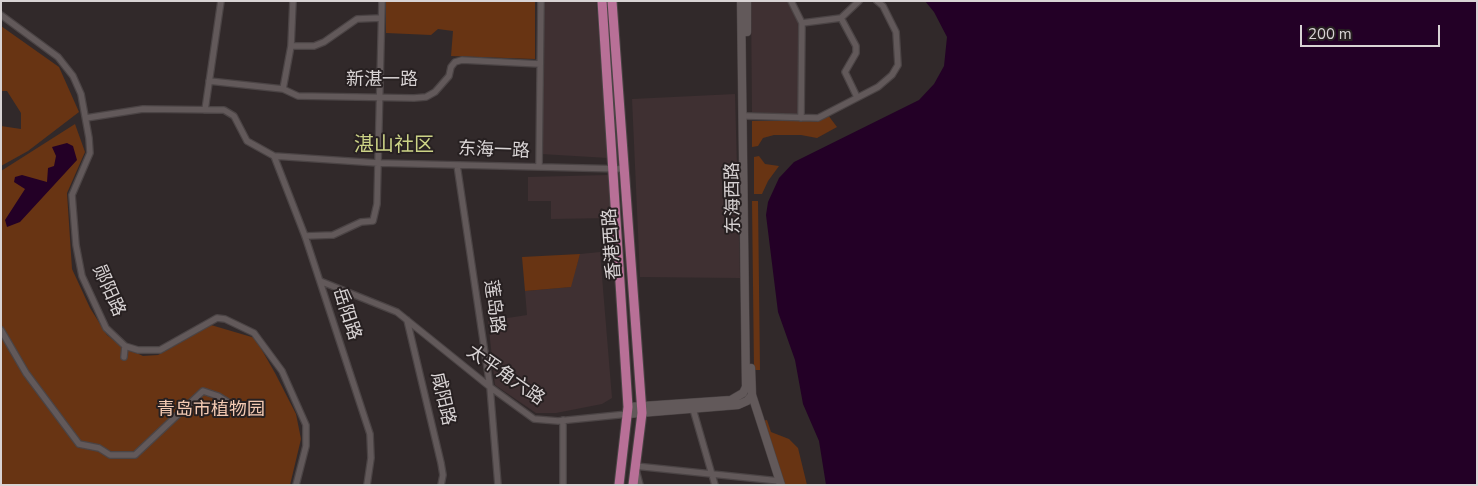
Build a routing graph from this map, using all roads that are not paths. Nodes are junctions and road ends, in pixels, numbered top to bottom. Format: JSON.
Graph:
{"nodes":[{"id":1,"x":221,"y":1,"type":"edge"},
{"id":2,"x":293,"y":1,"type":"edge"},
{"id":3,"x":382,"y":1,"type":"edge"},
{"id":4,"x":541,"y":1,"type":"edge"},
{"id":5,"x":602,"y":1,"type":"edge"},
{"id":6,"x":612,"y":1,"type":"edge"},
{"id":7,"x":741,"y":1,"type":"edge"},
{"id":8,"x":747,"y":1,"type":"edge"},
{"id":9,"x":791,"y":1,"type":"edge"},
{"id":10,"x":859,"y":1,"type":"edge"},
{"id":11,"x":877,"y":1,"type":"edge"},
{"id":12,"x":1,"y":15,"type":"edge"},
{"id":13,"x":381,"y":18,"type":"junction"},
{"id":14,"x":841,"y":18,"type":"junction"},
{"id":15,"x":802,"y":23,"type":"junction"},
{"id":16,"x":291,"y":46,"type":"junction"},
{"id":17,"x":540,"y":64,"type":"junction"},
{"id":18,"x":209,"y":81,"type":"junction"},
{"id":19,"x":283,"y":89,"type":"junction"},
{"id":20,"x":379,"y":96,"type":"junction"},
{"id":21,"x":857,"y":97,"type":"junction"},
{"id":22,"x":205,"y":110,"type":"junction"},
{"id":23,"x":747,"y":116,"type":"junction"},
{"id":24,"x":86,"y":118,"type":"junction"},
{"id":25,"x":801,"y":118,"type":"junction"},
{"id":26,"x":274,"y":156,"type":"junction"},
{"id":27,"x":378,"y":162,"type":"junction"},
{"id":28,"x":457,"y":165,"type":"junction"},
{"id":29,"x":539,"y":167,"type":"junction"},
{"id":30,"x":624,"y":169,"type":"junction"},
{"id":31,"x":613,"y":170,"type":"junction"},
{"id":32,"x":305,"y":236,"type":"junction"},
{"id":33,"x":320,"y":281,"type":"junction"},
{"id":34,"x":407,"y":320,"type":"junction"},
{"id":35,"x":1,"y":330,"type":"edge"},
{"id":36,"x":125,"y":346,"type":"junction"},
{"id":37,"x":124,"y":357,"type":"dead end"},
{"id":38,"x":490,"y":387,"type":"junction"},
{"id":39,"x":752,"y":395,"type":"junction"},
{"id":40,"x":237,"y":408,"type":"dead end"},
{"id":41,"x":693,"y":409,"type":"junction"},
{"id":42,"x":642,"y":410,"type":"junction"},
{"id":43,"x":628,"y":411,"type":"junction"},
{"id":44,"x":563,"y":420,"type":"junction"},
{"id":45,"x":635,"y":466,"type":"junction"},
{"id":46,"x":711,"y":474,"type":"junction"},
{"id":47,"x":780,"y":483,"type":"edge"},
{"id":48,"x":296,"y":485,"type":"edge"},
{"id":49,"x":367,"y":485,"type":"edge"},
{"id":50,"x":441,"y":485,"type":"edge"},
{"id":51,"x":498,"y":485,"type":"edge"},
{"id":52,"x":562,"y":485,"type":"edge"},
{"id":53,"x":619,"y":485,"type":"edge"},
{"id":54,"x":633,"y":485,"type":"edge"},
{"id":55,"x":640,"y":485,"type":"edge"},
{"id":56,"x":715,"y":485,"type":"edge"}],
"edges":[{"from":1,"to":18,"type":"street"},
{"from":2,"to":16,"type":"street"},
{"from":3,"to":13,"type":"street"},
{"from":4,"to":17,"type":"street"},
{"from":5,"to":31,"type":"main road","name":"香港西路"},
{"from":6,"to":30,"type":"main road","name":"香港西路"},
{"from":7,"to":42,"type":"main road","name":"东海西路"},
{"from":8,"to":23,"type":"main road","name":"东海西路"},
{"from":9,"to":15,"type":"street"},
{"from":10,"to":14,"type":"street"},
{"from":11,"to":21,"type":"street"},
{"from":12,"to":24,"type":"street","name":"郧阳路"},
{"from":13,"to":16,"type":"street"},
{"from":13,"to":20,"type":"street"},
{"from":14,"to":15,"type":"street"},
{"from":14,"to":21,"type":"street"},
{"from":15,"to":25,"type":"street"},
{"from":16,"to":19,"type":"street"},
{"from":17,"to":20,"type":"street","name":"新湛一路"},
{"from":17,"to":29,"type":"street"},
{"from":18,"to":19,"type":"street","name":"新湛一路"},
{"from":18,"to":22,"type":"street"},
{"from":19,"to":20,"type":"street","name":"新湛一路"},
{"from":20,"to":27,"type":"street"},
{"from":21,"to":25,"type":"street"},
{"from":22,"to":24,"type":"street","name":"东海一路"},
{"from":22,"to":26,"type":"street","name":"东海一路"},
{"from":23,"to":25,"type":"street"},
{"from":23,"to":39,"type":"main road","name":"东海西路"},
{"from":24,"to":36,"type":"street","name":"郧阳路"},
{"from":26,"to":27,"type":"street","name":"东海一路"},
{"from":26,"to":32,"type":"street","name":"岳阳路"},
{"from":27,"to":28,"type":"street","name":"东海一路"},
{"from":27,"to":32,"type":"street"},
{"from":28,"to":29,"type":"street","name":"东海一路"},
{"from":28,"to":38,"type":"street","name":"莲岛路"},
{"from":29,"to":31,"type":"street","name":"东海一路"},
{"from":30,"to":31,"type":"street","name":"东海一路"},
{"from":30,"to":42,"type":"main road","name":"香港西路"},
{"from":31,"to":43,"type":"main road","name":"香港西路"},
{"from":32,"to":33,"type":"street","name":"岳阳路"},
{"from":33,"to":34,"type":"street","name":"太平角六路"},
{"from":33,"to":49,"type":"street","name":"岳阳路"},
{"from":34,"to":38,"type":"street","name":"太平角六路"},
{"from":34,"to":50,"type":"street","name":"咸阳路"},
{"from":35,"to":40,"type":"street"},
{"from":36,"to":37,"type":"street"},
{"from":36,"to":48,"type":"street"},
{"from":38,"to":44,"type":"street","name":"太平角六路"},
{"from":38,"to":51,"type":"street","name":"莲岛路"},
{"from":39,"to":41,"type":"main road"},
{"from":39,"to":47,"type":"main road","name":"东海西路"},
{"from":41,"to":42,"type":"main road"},
{"from":41,"to":46,"type":"street"},
{"from":42,"to":43,"type":"main road"},
{"from":42,"to":45,"type":"main road","name":"香港西路"},
{"from":43,"to":44,"type":"street","name":"太平角六路"},
{"from":43,"to":53,"type":"main road","name":"香港西路"},
{"from":44,"to":52,"type":"street"},
{"from":45,"to":46,"type":"street"},
{"from":45,"to":54,"type":"main road","name":"香港西路"},
{"from":45,"to":55,"type":"street"},
{"from":46,"to":47,"type":"street"},
{"from":46,"to":56,"type":"street"}]}
